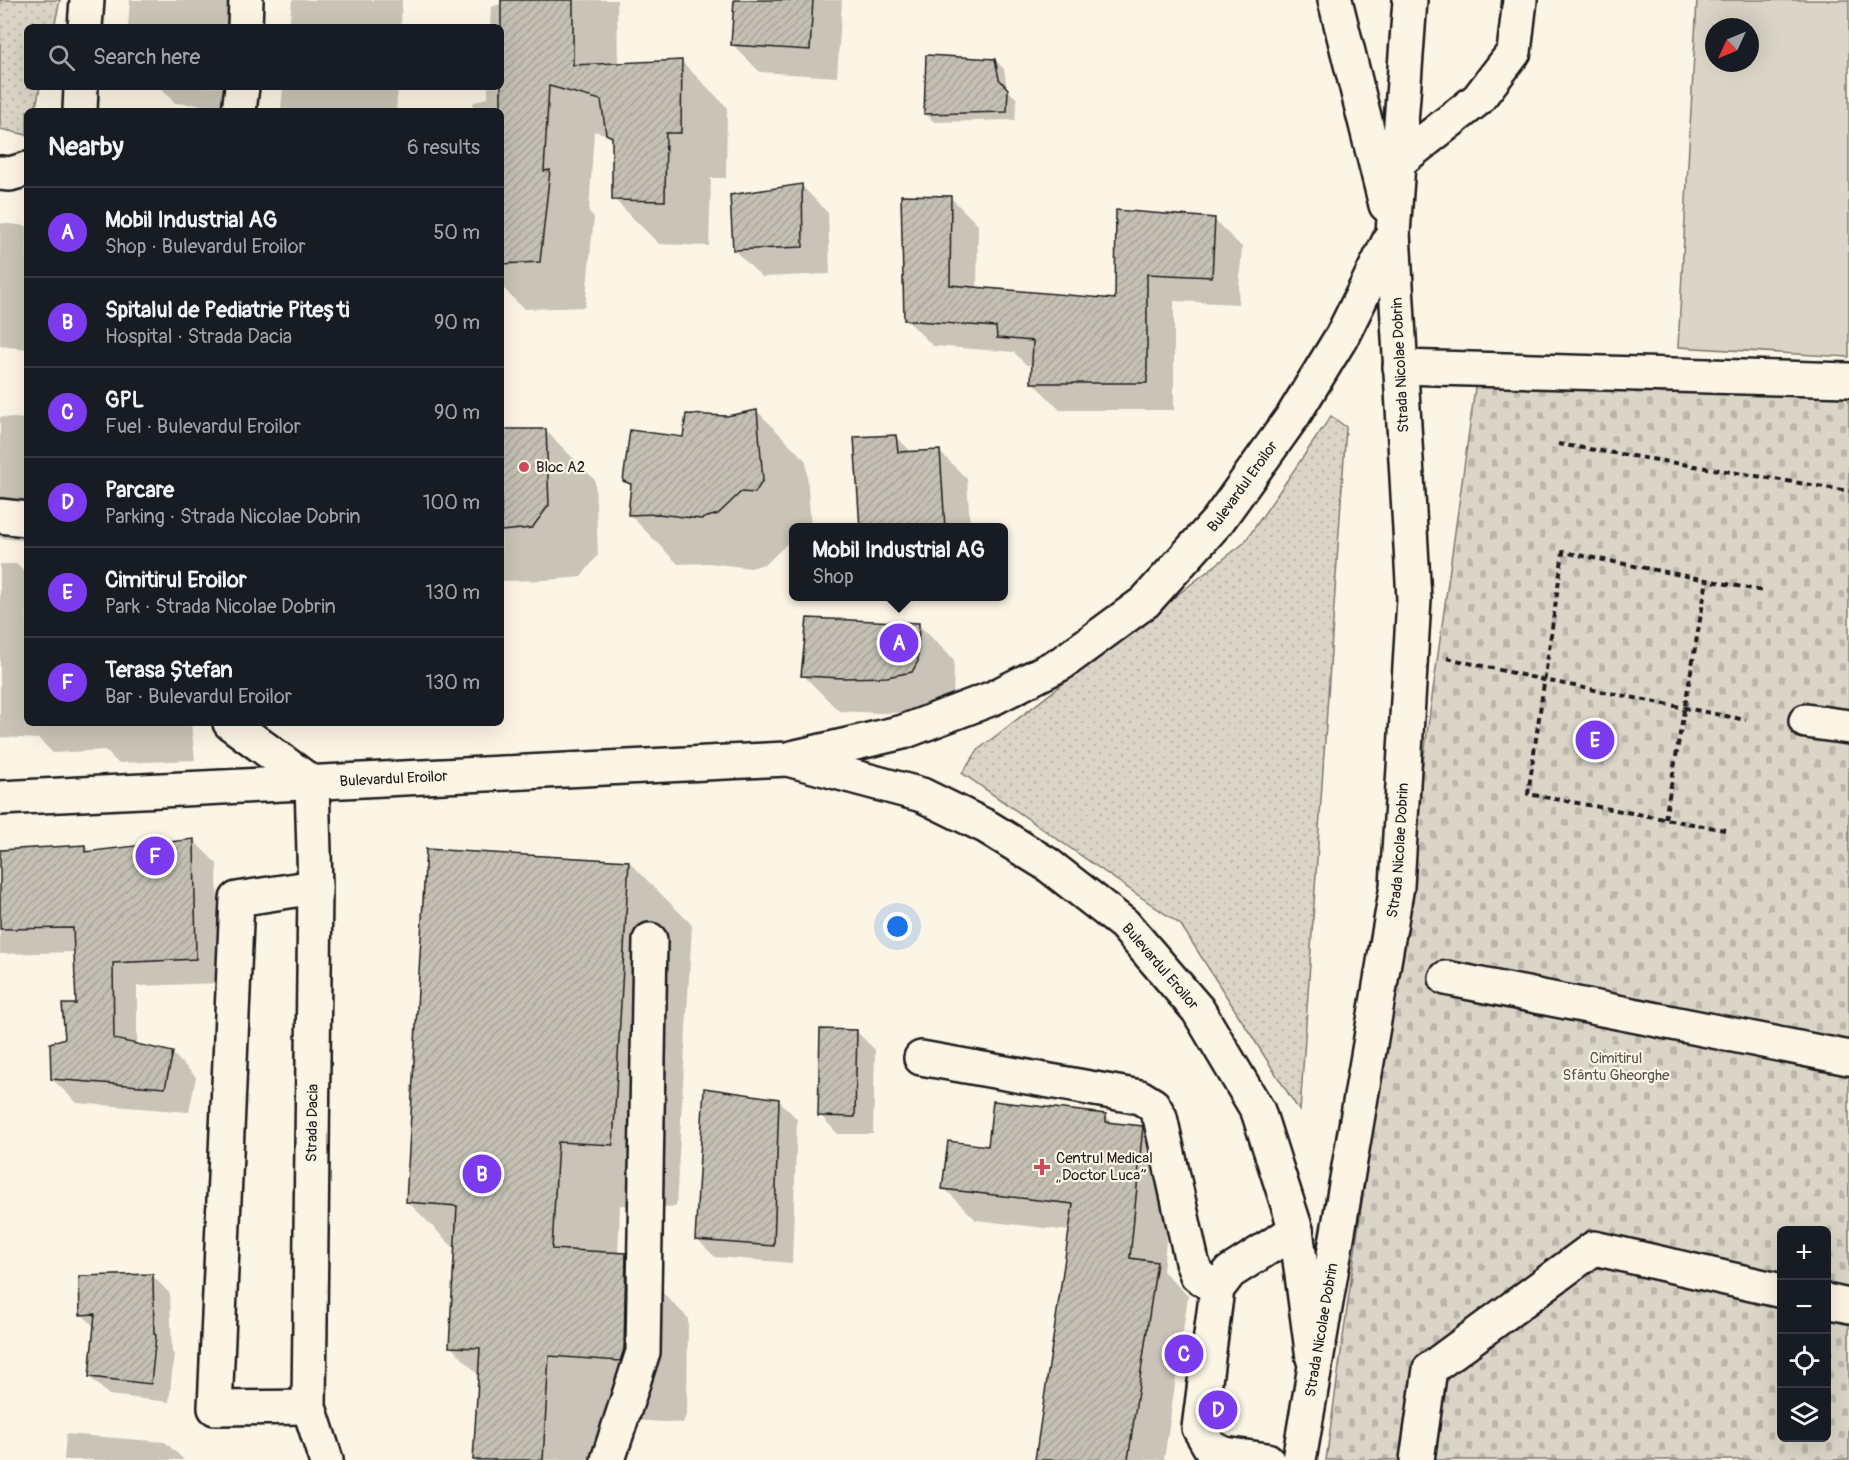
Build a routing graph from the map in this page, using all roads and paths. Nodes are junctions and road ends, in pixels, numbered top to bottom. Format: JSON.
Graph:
{"nodes":[{"id":1,"x":87,"y":0,"type":"edge"},
{"id":2,"x":246,"y":0,"type":"edge"},
{"id":3,"x":1335,"y":0,"type":"edge"},
{"id":4,"x":1410,"y":0,"type":"edge"},
{"id":5,"x":1520,"y":0,"type":"edge"},
{"id":6,"x":85,"y":24,"type":"edge"},
{"id":7,"x":245,"y":24,"type":"edge"},
{"id":8,"x":81,"y":90,"type":"edge"},
{"id":9,"x":242,"y":90,"type":"edge"},
{"id":10,"x":80,"y":108,"type":"edge"},
{"id":11,"x":239,"y":108,"type":"edge"},
{"id":12,"x":1398,"y":162,"type":"junction"},
{"id":13,"x":24,"y":170,"type":"edge"},
{"id":14,"x":0,"y":173,"type":"edge"},
{"id":15,"x":1393,"y":233,"type":"junction"},
{"id":16,"x":1400,"y":367,"type":"junction"},
{"id":17,"x":1849,"y":380,"type":"edge"},
{"id":18,"x":1558,"y":444,"type":"dead end"},
{"id":19,"x":1849,"y":491,"type":"edge"},
{"id":20,"x":0,"y":516,"type":"edge"},
{"id":21,"x":24,"y":519,"type":"edge"},
{"id":22,"x":1707,"y":580,"type":"junction"},
{"id":23,"x":1763,"y":591,"type":"dead end"},
{"id":24,"x":1411,"y":649,"type":"junction"},
{"id":25,"x":1544,"y":680,"type":"junction"},
{"id":26,"x":1746,"y":720,"type":"dead end"},
{"id":27,"x":1806,"y":721,"type":"dead end"},
{"id":28,"x":234,"y":726,"type":"edge"},
{"id":29,"x":1849,"y":727,"type":"edge"},
{"id":30,"x":787,"y":759,"type":"junction"},
{"id":31,"x":312,"y":783,"type":"junction"},
{"id":32,"x":0,"y":798,"type":"edge"},
{"id":33,"x":1665,"y":819,"type":"junction"},
{"id":34,"x":1725,"y":830,"type":"dead end"},
{"id":35,"x":315,"y":887,"type":"junction"},
{"id":36,"x":650,"y":940,"type":"dead end"},
{"id":37,"x":1446,"y":978,"type":"dead end"},
{"id":38,"x":921,"y":1058,"type":"dead end"},
{"id":39,"x":1849,"y":1058,"type":"edge"},
{"id":40,"x":1296,"y":1230,"type":"junction"},
{"id":41,"x":1217,"y":1289,"type":"junction"},
{"id":42,"x":1777,"y":1290,"type":"edge"},
{"id":43,"x":1831,"y":1302,"type":"edge"},
{"id":44,"x":1849,"y":1306,"type":"edge"},
{"id":45,"x":1314,"y":1366,"type":"junction"},
{"id":46,"x":309,"y":1407,"type":"junction"},
{"id":47,"x":326,"y":1460,"type":"edge"},
{"id":48,"x":608,"y":1460,"type":"edge"},
{"id":49,"x":1267,"y":1460,"type":"edge"},
{"id":50,"x":1299,"y":1460,"type":"edge"},
{"id":51,"x":1417,"y":1460,"type":"edge"}],
"edges":[{"from":1,"to":6,"type":"street"},
{"from":2,"to":7,"type":"street"},
{"from":3,"to":15,"type":"street","name":"Strada Nicolae Dobrin"},
{"from":4,"to":12,"type":"street","name":"Strada Nicolae Dobrin"},
{"from":5,"to":12,"type":"street"},
{"from":8,"to":10,"type":"street"},
{"from":9,"to":11,"type":"street"},
{"from":12,"to":15,"type":"street","name":"Strada Nicolae Dobrin"},
{"from":13,"to":14,"type":"street"},
{"from":15,"to":16,"type":"street","name":"Strada Nicolae Dobrin"},
{"from":15,"to":30,"type":"street","name":"Bulevardul Eroilor"},
{"from":16,"to":17,"type":"street"},
{"from":16,"to":24,"type":"street","name":"Strada Nicolae Dobrin"},
{"from":18,"to":19,"type":"path"},
{"from":20,"to":21,"type":"street"},
{"from":22,"to":23,"type":"path"},
{"from":22,"to":25,"type":"path"},
{"from":22,"to":33,"type":"path"},
{"from":24,"to":25,"type":"path"},
{"from":24,"to":45,"type":"street","name":"Strada Nicolae Dobrin"},
{"from":25,"to":26,"type":"path"},
{"from":25,"to":33,"type":"path"},
{"from":27,"to":29,"type":"street"},
{"from":28,"to":31,"type":"street"},
{"from":30,"to":31,"type":"street","name":"Bulevardul Eroilor"},
{"from":30,"to":40,"type":"street","name":"Bulevardul Eroilor"},
{"from":31,"to":32,"type":"street","name":"Bulevardul Eroilor"},
{"from":31,"to":35,"type":"street","name":"Strada Dacia"},
{"from":33,"to":34,"type":"path"},
{"from":35,"to":46,"type":"street","name":"Strada Dacia"},
{"from":35,"to":46,"type":"street"},
{"from":36,"to":48,"type":"street"},
{"from":37,"to":39,"type":"street"},
{"from":38,"to":41,"type":"street"},
{"from":40,"to":41,"type":"street"},
{"from":40,"to":45,"type":"street","name":"Bulevardul Eroilor"},
{"from":41,"to":49,"type":"street"},
{"from":42,"to":51,"type":"street"},
{"from":43,"to":44,"type":"street"},
{"from":45,"to":50,"type":"street","name":"Strada Nicolae Dobrin"},
{"from":46,"to":47,"type":"street","name":"Strada Dacia"}]}
